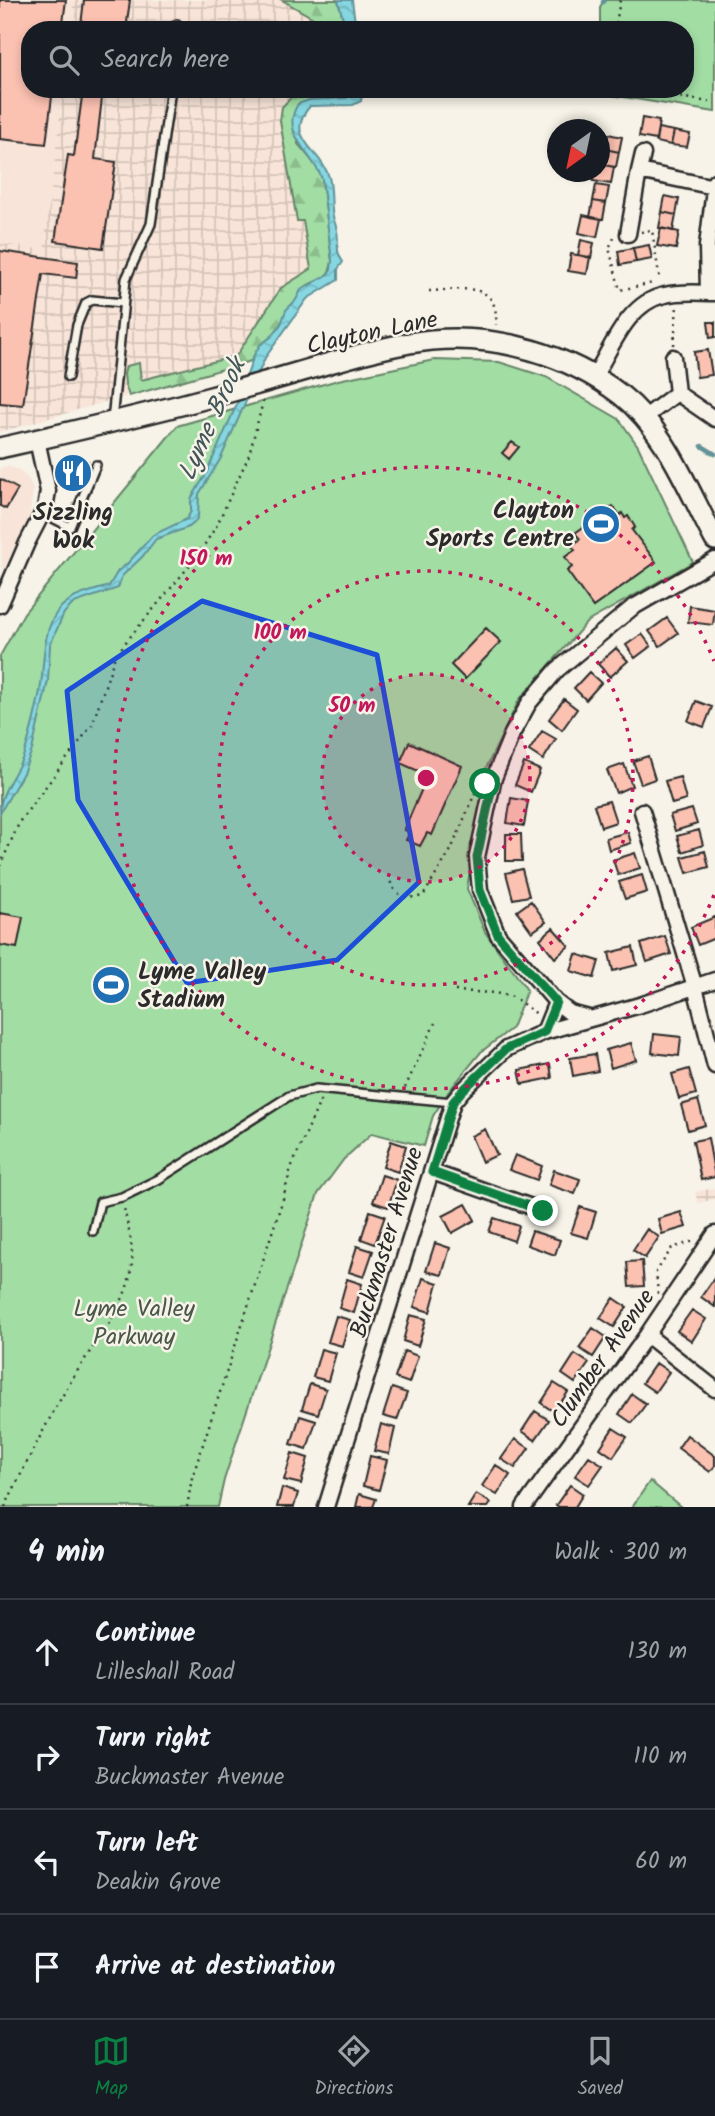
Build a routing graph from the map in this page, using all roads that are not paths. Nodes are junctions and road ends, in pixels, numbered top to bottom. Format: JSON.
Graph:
{"nodes":[{"id":1,"x":170,"y":98,"type":"edge"},
{"id":2,"x":643,"y":153,"type":"dead end"},
{"id":3,"x":639,"y":172,"type":"junction"},
{"id":4,"x":714,"y":184,"type":"edge"},
{"id":5,"x":628,"y":234,"type":"road end"},
{"id":6,"x":712,"y":293,"type":"edge"},
{"id":7,"x":123,"y":303,"type":"junction"},
{"id":8,"x":673,"y":357,"type":"road end"},
{"id":9,"x":68,"y":377,"type":"dead end"},
{"id":10,"x":594,"y":377,"type":"junction"},
{"id":11,"x":677,"y":393,"type":"junction"},
{"id":12,"x":644,"y":418,"type":"junction"},
{"id":13,"x":715,"y":419,"type":"edge"},
{"id":14,"x":111,"y":422,"type":"junction"},
{"id":15,"x":37,"y":440,"type":"junction"},
{"id":16,"x":0,"y":448,"type":"edge"},
{"id":17,"x":96,"y":465,"type":"dead end"},
{"id":18,"x":42,"y":513,"type":"junction"},
{"id":19,"x":715,"y":540,"type":"edge"},
{"id":20,"x":715,"y":560,"type":"edge"},
{"id":21,"x":0,"y":605,"type":"edge"},
{"id":22,"x":642,"y":811,"type":"dead end"},
{"id":23,"x":715,"y":980,"type":"edge"},
{"id":24,"x":695,"y":988,"type":"junction"},
{"id":25,"x":556,"y":1002,"type":"junction"},
{"id":26,"x":590,"y":1018,"type":"junction"},
{"id":27,"x":546,"y":1028,"type":"junction"},
{"id":28,"x":715,"y":1066,"type":"edge"},
{"id":29,"x":453,"y":1102,"type":"junction"},
{"id":30,"x":432,"y":1172,"type":"junction"},
{"id":31,"x":543,"y":1211,"type":"dead end"},
{"id":32,"x":93,"y":1231,"type":"dead end"},
{"id":33,"x":708,"y":1236,"type":"edge"},
{"id":34,"x":647,"y":1335,"type":"junction"},
{"id":35,"x":715,"y":1389,"type":"edge"},
{"id":36,"x":326,"y":1507,"type":"edge"},
{"id":37,"x":524,"y":1507,"type":"edge"}],
"edges":[{"from":1,"to":7,"type":"lane"},
{"from":2,"to":3,"type":"street"},
{"from":3,"to":4,"type":"street"},
{"from":3,"to":5,"type":"street"},
{"from":4,"to":6,"type":"street"},
{"from":6,"to":10,"type":"street"},
{"from":7,"to":9,"type":"lane"},
{"from":7,"to":14,"type":"lane"},
{"from":8,"to":11,"type":"street"},
{"from":10,"to":12,"type":"street","name":"Clayton Lane"},
{"from":10,"to":14,"type":"street","name":"Clayton Lane"},
{"from":11,"to":12,"type":"street"},
{"from":11,"to":13,"type":"street"},
{"from":12,"to":19,"type":"street","name":"Clayton Lane"},
{"from":14,"to":15,"type":"street","name":"Clayton Lane"},
{"from":15,"to":16,"type":"street","name":"Clayton Lane"},
{"from":15,"to":18,"type":"street"},
{"from":17,"to":18,"type":"lane"},
{"from":18,"to":21,"type":"street"},
{"from":20,"to":25,"type":"street"},
{"from":22,"to":24,"type":"street"},
{"from":23,"to":24,"type":"street","name":"Buckmaster Avenue"},
{"from":24,"to":26,"type":"street","name":"Buckmaster Avenue"},
{"from":24,"to":28,"type":"street"},
{"from":25,"to":26,"type":"street"},
{"from":25,"to":27,"type":"street"},
{"from":26,"to":27,"type":"street","name":"Buckmaster Avenue"},
{"from":27,"to":29,"type":"street","name":"Buckmaster Avenue"},
{"from":29,"to":30,"type":"street","name":"Buckmaster Avenue"},
{"from":29,"to":32,"type":"lane"},
{"from":30,"to":31,"type":"street"},
{"from":30,"to":36,"type":"street","name":"Buckmaster Avenue"},
{"from":33,"to":34,"type":"street","name":"Clumber Avenue"},
{"from":34,"to":35,"type":"street"},
{"from":34,"to":37,"type":"street","name":"Clumber Avenue"}]}
